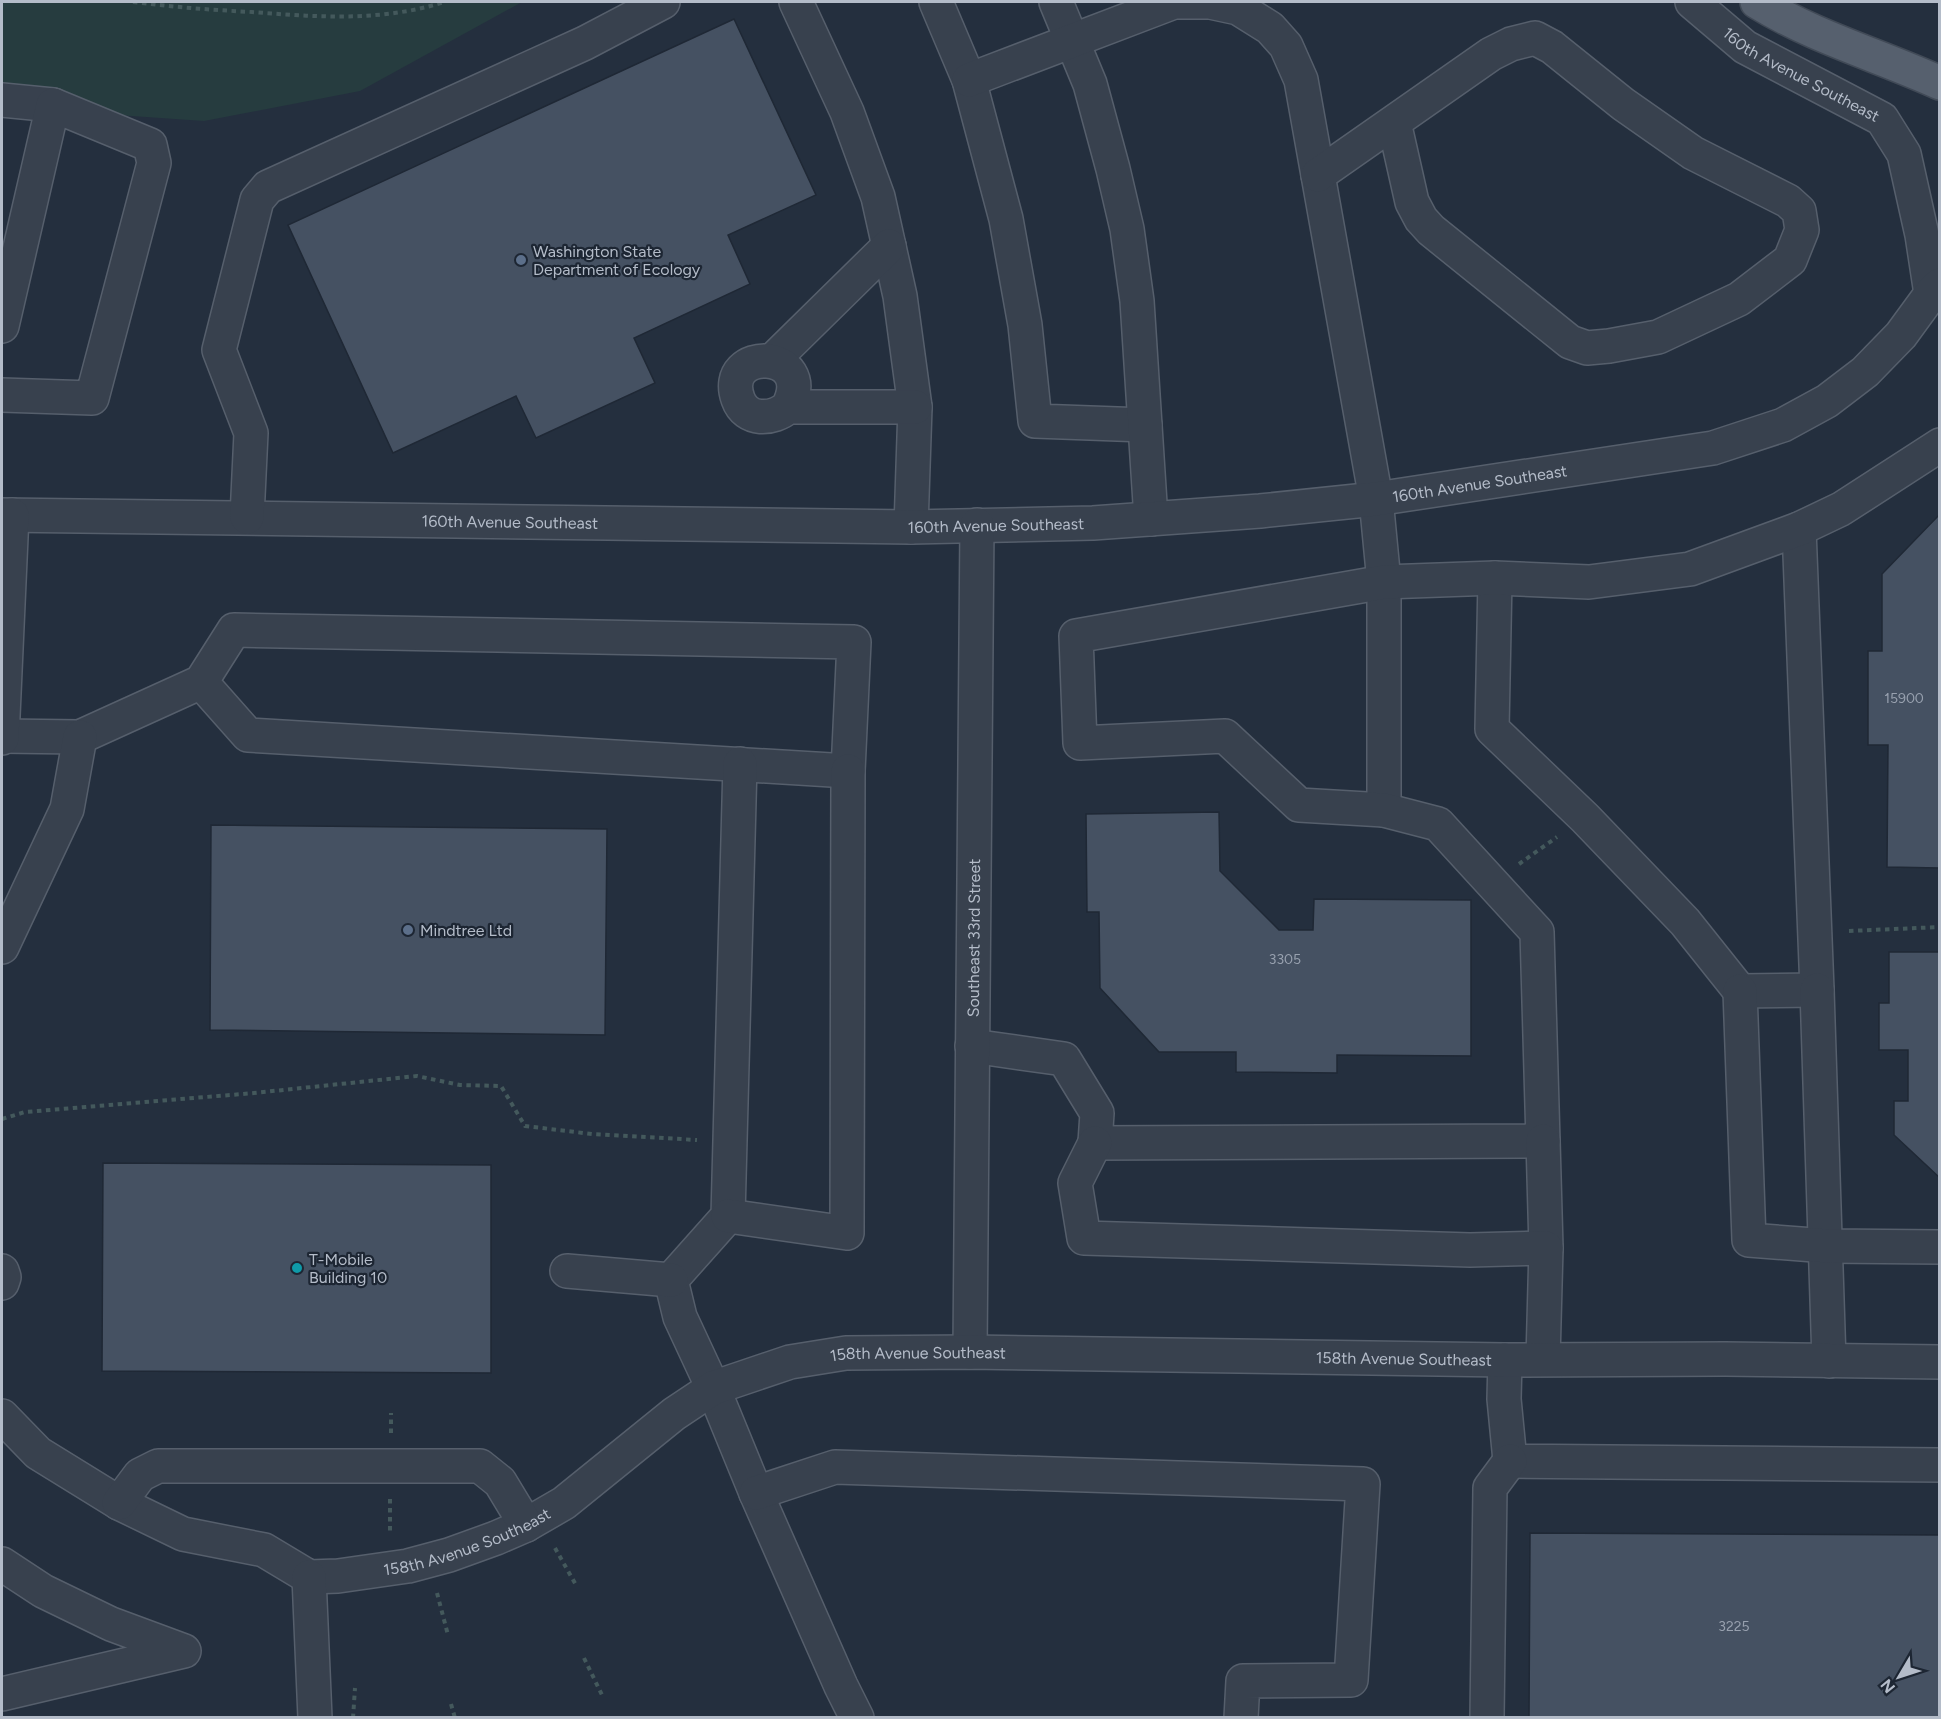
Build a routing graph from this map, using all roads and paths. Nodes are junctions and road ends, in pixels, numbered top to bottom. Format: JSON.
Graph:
{"nodes":[{"id":1,"x":133,"y":2,"type":"edge"},
{"id":2,"x":444,"y":2,"type":"edge"},
{"id":3,"x":663,"y":2,"type":"edge"},
{"id":4,"x":796,"y":2,"type":"edge"},
{"id":5,"x":936,"y":2,"type":"edge"},
{"id":6,"x":1056,"y":2,"type":"edge"},
{"id":7,"x":1692,"y":2,"type":"edge"},
{"id":8,"x":1757,"y":2,"type":"edge"},
{"id":9,"x":1157,"y":5,"type":"edge"},
{"id":10,"x":1258,"y":11,"type":"edge"},
{"id":11,"x":1072,"y":41,"type":"junction"},
{"id":12,"x":969,"y":80,"type":"junction"},
{"id":13,"x":1940,"y":82,"type":"edge"},
{"id":14,"x":2,"y":100,"type":"edge"},
{"id":15,"x":52,"y":105,"type":"junction"},
{"id":16,"x":1394,"y":122,"type":"junction"},
{"id":17,"x":1318,"y":175,"type":"junction"},
{"id":18,"x":889,"y":246,"type":"junction"},
{"id":19,"x":1936,"y":283,"type":"edge"},
{"id":20,"x":2,"y":326,"type":"edge"},
{"id":21,"x":772,"y":360,"type":"junction"},
{"id":22,"x":2,"y":394,"type":"edge"},
{"id":23,"x":788,"y":407,"type":"junction"},
{"id":24,"x":915,"y":407,"type":"junction"},
{"id":25,"x":1145,"y":425,"type":"junction"},
{"id":26,"x":1940,"y":445,"type":"edge"},
{"id":27,"x":1376,"y":498,"type":"junction"},
{"id":28,"x":7,"y":515,"type":"edge"},
{"id":29,"x":247,"y":517,"type":"junction"},
{"id":30,"x":1151,"y":519,"type":"junction"},
{"id":31,"x":977,"y":525,"type":"junction"},
{"id":32,"x":911,"y":526,"type":"junction"},
{"id":33,"x":1799,"y":529,"type":"junction"},
{"id":34,"x":1495,"y":578,"type":"junction"},
{"id":35,"x":1384,"y":582,"type":"junction"},
{"id":36,"x":201,"y":682,"type":"junction"},
{"id":37,"x":2,"y":737,"type":"edge"},
{"id":38,"x":80,"y":737,"type":"junction"},
{"id":39,"x":740,"y":764,"type":"junction"},
{"id":40,"x":848,"y":771,"type":"junction"},
{"id":41,"x":1384,"y":810,"type":"junction"},
{"id":42,"x":1585,"y":818,"type":"junction"},
{"id":43,"x":1492,"y":883,"type":"junction"},
{"id":44,"x":1940,"y":927,"type":"edge"},
{"id":45,"x":1815,"y":933,"type":"junction"},
{"id":46,"x":2,"y":948,"type":"edge"},
{"id":47,"x":1817,"y":990,"type":"junction"},
{"id":48,"x":1740,"y":991,"type":"junction"},
{"id":49,"x":972,"y":1046,"type":"junction"},
{"id":50,"x":2,"y":1119,"type":"edge"},
{"id":51,"x":1543,"y":1141,"type":"junction"},
{"id":52,"x":730,"y":1142,"type":"junction"},
{"id":53,"x":1095,"y":1143,"type":"junction"},
{"id":54,"x":728,"y":1216,"type":"junction"},
{"id":55,"x":1827,"y":1246,"type":"junction"},
{"id":56,"x":1940,"y":1247,"type":"edge"},
{"id":57,"x":1546,"y":1248,"type":"junction"},
{"id":58,"x":2,"y":1271,"type":"edge"},
{"id":59,"x":567,"y":1271,"type":"dead end"},
{"id":60,"x":670,"y":1280,"type":"junction"},
{"id":61,"x":2,"y":1283,"type":"edge"},
{"id":62,"x":970,"y":1352,"type":"junction"},
{"id":63,"x":1543,"y":1359,"type":"junction"},
{"id":64,"x":1505,"y":1360,"type":"junction"},
{"id":65,"x":1829,"y":1361,"type":"junction"},
{"id":66,"x":1940,"y":1362,"type":"edge"},
{"id":67,"x":713,"y":1388,"type":"junction"},
{"id":68,"x":2,"y":1416,"type":"edge"},
{"id":69,"x":1510,"y":1461,"type":"junction"},
{"id":70,"x":1940,"y":1465,"type":"edge"},
{"id":71,"x":756,"y":1493,"type":"junction"},
{"id":72,"x":390,"y":1494,"type":"dead end"},
{"id":73,"x":120,"y":1503,"type":"junction"},
{"id":74,"x":526,"y":1525,"type":"junction"},
{"id":75,"x":390,"y":1537,"type":"dead end"},
{"id":76,"x":554,"y":1547,"type":"dead end"},
{"id":77,"x":2,"y":1564,"type":"edge"},
{"id":78,"x":309,"y":1577,"type":"junction"},
{"id":79,"x":576,"y":1585,"type":"dead end"},
{"id":80,"x":436,"y":1592,"type":"dead end"},
{"id":81,"x":448,"y":1635,"type":"dead end"},
{"id":82,"x":584,"y":1658,"type":"dead end"},
{"id":83,"x":355,"y":1688,"type":"dead end"},
{"id":84,"x":2,"y":1694,"type":"edge"},
{"id":85,"x":602,"y":1695,"type":"dead end"},
{"id":86,"x":451,"y":1704,"type":"dead end"},
{"id":87,"x":2,"y":1706,"type":"edge"},
{"id":88,"x":5,"y":1718,"type":"edge"},
{"id":89,"x":315,"y":1718,"type":"edge"},
{"id":90,"x":353,"y":1718,"type":"edge"},
{"id":91,"x":455,"y":1718,"type":"edge"},
{"id":92,"x":857,"y":1718,"type":"edge"},
{"id":93,"x":1241,"y":1718,"type":"edge"},
{"id":94,"x":1487,"y":1718,"type":"edge"}],
"edges":[{"from":1,"to":2,"type":"path"},
{"from":3,"to":29,"type":"street"},
{"from":4,"to":18,"type":"street"},
{"from":5,"to":12,"type":"street"},
{"from":6,"to":11,"type":"street"},
{"from":7,"to":19,"type":"street","name":"160th Avenue Southeast"},
{"from":8,"to":13,"type":"main road"},
{"from":9,"to":10,"type":"street"},
{"from":9,"to":11,"type":"street"},
{"from":10,"to":17,"type":"street"},
{"from":11,"to":12,"type":"street"},
{"from":11,"to":25,"type":"street"},
{"from":12,"to":25,"type":"street"},
{"from":14,"to":15,"type":"street"},
{"from":15,"to":20,"type":"street"},
{"from":15,"to":22,"type":"street"},
{"from":16,"to":16,"type":"street"},
{"from":16,"to":17,"type":"street"},
{"from":17,"to":27,"type":"street"},
{"from":18,"to":21,"type":"street"},
{"from":18,"to":24,"type":"street"},
{"from":19,"to":27,"type":"street","name":"160th Avenue Southeast"},
{"from":21,"to":23,"type":"street"},
{"from":21,"to":23,"type":"street"},
{"from":23,"to":24,"type":"street"},
{"from":24,"to":32,"type":"street"},
{"from":25,"to":30,"type":"street"},
{"from":26,"to":33,"type":"street"},
{"from":27,"to":30,"type":"street","name":"160th Avenue Southeast"},
{"from":27,"to":35,"type":"street"},
{"from":28,"to":29,"type":"street","name":"160th Avenue Southeast"},
{"from":28,"to":37,"type":"street"},
{"from":29,"to":32,"type":"street","name":"160th Avenue Southeast"},
{"from":30,"to":31,"type":"street","name":"160th Avenue Southeast"},
{"from":31,"to":32,"type":"street","name":"160th Avenue Southeast"},
{"from":31,"to":49,"type":"street","name":"Southeast 33rd Street"},
{"from":33,"to":34,"type":"street"},
{"from":33,"to":45,"type":"street"},
{"from":34,"to":35,"type":"street"},
{"from":34,"to":42,"type":"street"},
{"from":35,"to":41,"type":"street"},
{"from":35,"to":41,"type":"street"},
{"from":36,"to":38,"type":"street"},
{"from":36,"to":39,"type":"street"},
{"from":36,"to":40,"type":"street"},
{"from":37,"to":38,"type":"street"},
{"from":38,"to":46,"type":"street"},
{"from":39,"to":40,"type":"street"},
{"from":39,"to":52,"type":"street"},
{"from":40,"to":54,"type":"street"},
{"from":41,"to":43,"type":"street"},
{"from":42,"to":43,"type":"path"},
{"from":42,"to":48,"type":"street"},
{"from":43,"to":51,"type":"street"},
{"from":44,"to":45,"type":"path"},
{"from":45,"to":47,"type":"street"},
{"from":47,"to":48,"type":"street"},
{"from":47,"to":55,"type":"street"},
{"from":48,"to":55,"type":"street"},
{"from":49,"to":53,"type":"street"},
{"from":49,"to":62,"type":"street","name":"Southeast 33rd Street"},
{"from":50,"to":52,"type":"path"},
{"from":51,"to":53,"type":"street"},
{"from":51,"to":57,"type":"street"},
{"from":52,"to":54,"type":"street"},
{"from":53,"to":57,"type":"street"},
{"from":54,"to":60,"type":"street"},
{"from":55,"to":56,"type":"street"},
{"from":55,"to":65,"type":"street"},
{"from":57,"to":63,"type":"street"},
{"from":58,"to":61,"type":"street"},
{"from":59,"to":60,"type":"street"},
{"from":60,"to":67,"type":"street"},
{"from":62,"to":64,"type":"street","name":"158th Avenue Southeast"},
{"from":62,"to":67,"type":"street","name":"158th Avenue Southeast"},
{"from":63,"to":64,"type":"street","name":"158th Avenue Southeast"},
{"from":63,"to":65,"type":"street","name":"158th Avenue Southeast"},
{"from":64,"to":69,"type":"street"},
{"from":65,"to":66,"type":"street","name":"158th Avenue Southeast"},
{"from":67,"to":71,"type":"street"},
{"from":67,"to":74,"type":"street","name":"158th Avenue Southeast"},
{"from":68,"to":73,"type":"street"},
{"from":69,"to":70,"type":"street"},
{"from":69,"to":94,"type":"street"},
{"from":71,"to":92,"type":"street"},
{"from":71,"to":93,"type":"street"},
{"from":72,"to":75,"type":"path"},
{"from":73,"to":74,"type":"street"},
{"from":73,"to":78,"type":"street"},
{"from":74,"to":78,"type":"street","name":"158th Avenue Southeast"},
{"from":76,"to":79,"type":"path"},
{"from":77,"to":84,"type":"street"},
{"from":78,"to":89,"type":"street"},
{"from":80,"to":81,"type":"path"},
{"from":82,"to":85,"type":"path"},
{"from":83,"to":90,"type":"path"},
{"from":86,"to":91,"type":"path"},
{"from":87,"to":88,"type":"street"}]}
